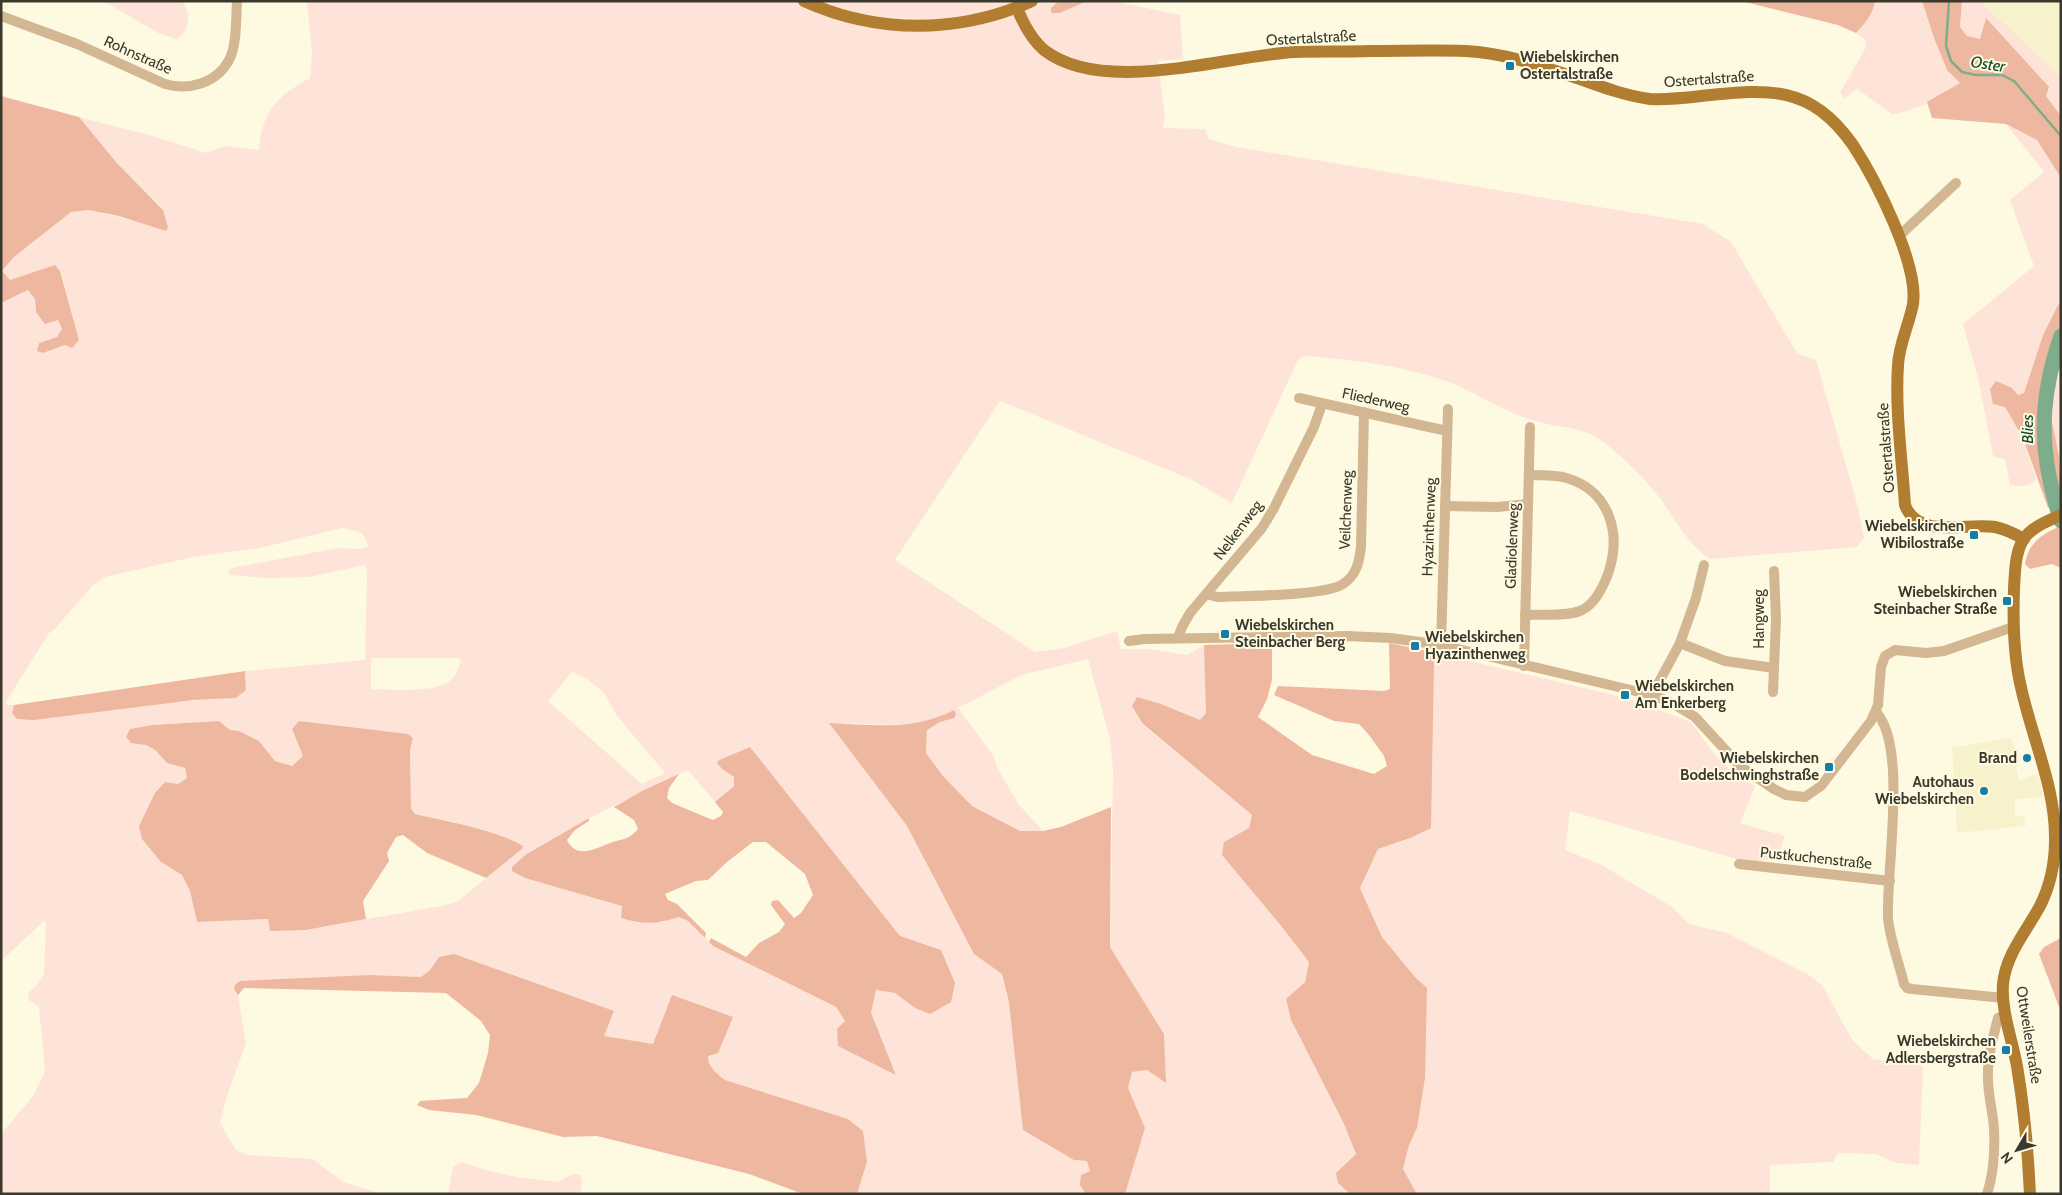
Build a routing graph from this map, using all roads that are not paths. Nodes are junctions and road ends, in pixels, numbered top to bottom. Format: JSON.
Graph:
{"nodes":[{"id":1,"x":237,"y":1,"type":"edge"},
{"id":2,"x":804,"y":1,"type":"edge"},
{"id":3,"x":1032,"y":1,"type":"edge"},
{"id":4,"x":1017,"y":8,"type":"junction"},
{"id":5,"x":1,"y":16,"type":"edge"},
{"id":6,"x":1956,"y":183,"type":"dead end"},
{"id":7,"x":1899,"y":236,"type":"junction"},
{"id":8,"x":1299,"y":398,"type":"dead end"},
{"id":9,"x":1322,"y":404,"type":"junction"},
{"id":10,"x":1448,"y":409,"type":"dead end"},
{"id":11,"x":1364,"y":412,"type":"junction"},
{"id":12,"x":1530,"y":427,"type":"dead end"},
{"id":13,"x":1447,"y":431,"type":"junction"},
{"id":14,"x":1529,"y":475,"type":"junction"},
{"id":15,"x":1528,"y":504,"type":"junction"},
{"id":16,"x":1445,"y":506,"type":"junction"},
{"id":17,"x":2061,"y":515,"type":"edge"},
{"id":18,"x":2024,"y":539,"type":"junction"},
{"id":19,"x":1704,"y":565,"type":"dead end"},
{"id":20,"x":1774,"y":571,"type":"dead end"},
{"id":21,"x":1207,"y":594,"type":"junction"},
{"id":22,"x":1525,"y":615,"type":"junction"},
{"id":23,"x":2013,"y":627,"type":"junction"},
{"id":24,"x":1178,"y":638,"type":"junction"},
{"id":25,"x":1129,"y":641,"type":"dead end"},
{"id":26,"x":1680,"y":643,"type":"junction"},
{"id":27,"x":1441,"y":645,"type":"junction"},
{"id":28,"x":1524,"y":666,"type":"junction"},
{"id":29,"x":1774,"y":668,"type":"junction"},
{"id":30,"x":1773,"y":692,"type":"dead end"},
{"id":31,"x":1652,"y":695,"type":"junction"},
{"id":32,"x":1876,"y":712,"type":"junction"},
{"id":33,"x":1739,"y":864,"type":"dead end"},
{"id":34,"x":1890,"y":881,"type":"junction"},
{"id":35,"x":2004,"y":998,"type":"junction"},
{"id":36,"x":2006,"y":1014,"type":"junction"},
{"id":37,"x":1987,"y":1194,"type":"edge"},
{"id":38,"x":2030,"y":1194,"type":"edge"}],
"edges":[{"from":1,"to":5,"type":"street","name":"Rohnstraße"},
{"from":2,"to":4,"type":"main road"},
{"from":3,"to":4,"type":"main road"},
{"from":4,"to":7,"type":"main road","name":"Ostertalstraße"},
{"from":6,"to":7,"type":"street"},
{"from":7,"to":18,"type":"main road","name":"Ostertalstraße"},
{"from":8,"to":9,"type":"street","name":"Fliederweg"},
{"from":9,"to":11,"type":"street","name":"Fliederweg"},
{"from":9,"to":21,"type":"street","name":"Nelkenweg"},
{"from":10,"to":13,"type":"street","name":"Hyazinthenweg"},
{"from":11,"to":13,"type":"street","name":"Fliederweg"},
{"from":11,"to":21,"type":"street","name":"Veilchenweg"},
{"from":12,"to":14,"type":"street","name":"Gladiolenweg"},
{"from":13,"to":16,"type":"street","name":"Hyazinthenweg"},
{"from":14,"to":15,"type":"street","name":"Gladiolenweg"},
{"from":14,"to":22,"type":"street"},
{"from":15,"to":16,"type":"street"},
{"from":15,"to":22,"type":"street","name":"Gladiolenweg"},
{"from":16,"to":27,"type":"street","name":"Hyazinthenweg"},
{"from":17,"to":18,"type":"main road"},
{"from":18,"to":23,"type":"main road","name":"Ottweilerstraße"},
{"from":19,"to":26,"type":"street"},
{"from":20,"to":29,"type":"street","name":"Hangweg"},
{"from":21,"to":24,"type":"street","name":"Nelkenweg"},
{"from":22,"to":28,"type":"street","name":"Gladiolenweg"},
{"from":23,"to":32,"type":"street"},
{"from":23,"to":35,"type":"main road","name":"Ottweilerstraße"},
{"from":24,"to":25,"type":"street"},
{"from":24,"to":27,"type":"street"},
{"from":26,"to":29,"type":"street","name":"Hangweg"},
{"from":26,"to":31,"type":"street"},
{"from":27,"to":28,"type":"street"},
{"from":28,"to":31,"type":"street"},
{"from":29,"to":30,"type":"street","name":"Hangweg"},
{"from":31,"to":32,"type":"street"},
{"from":32,"to":34,"type":"street"},
{"from":33,"to":34,"type":"street","name":"Pustkuchenstraße"},
{"from":34,"to":35,"type":"street"},
{"from":35,"to":36,"type":"main road","name":"Ottweilerstraße"},
{"from":36,"to":37,"type":"street"},
{"from":36,"to":38,"type":"main road","name":"Ottweilerstraße"}]}
